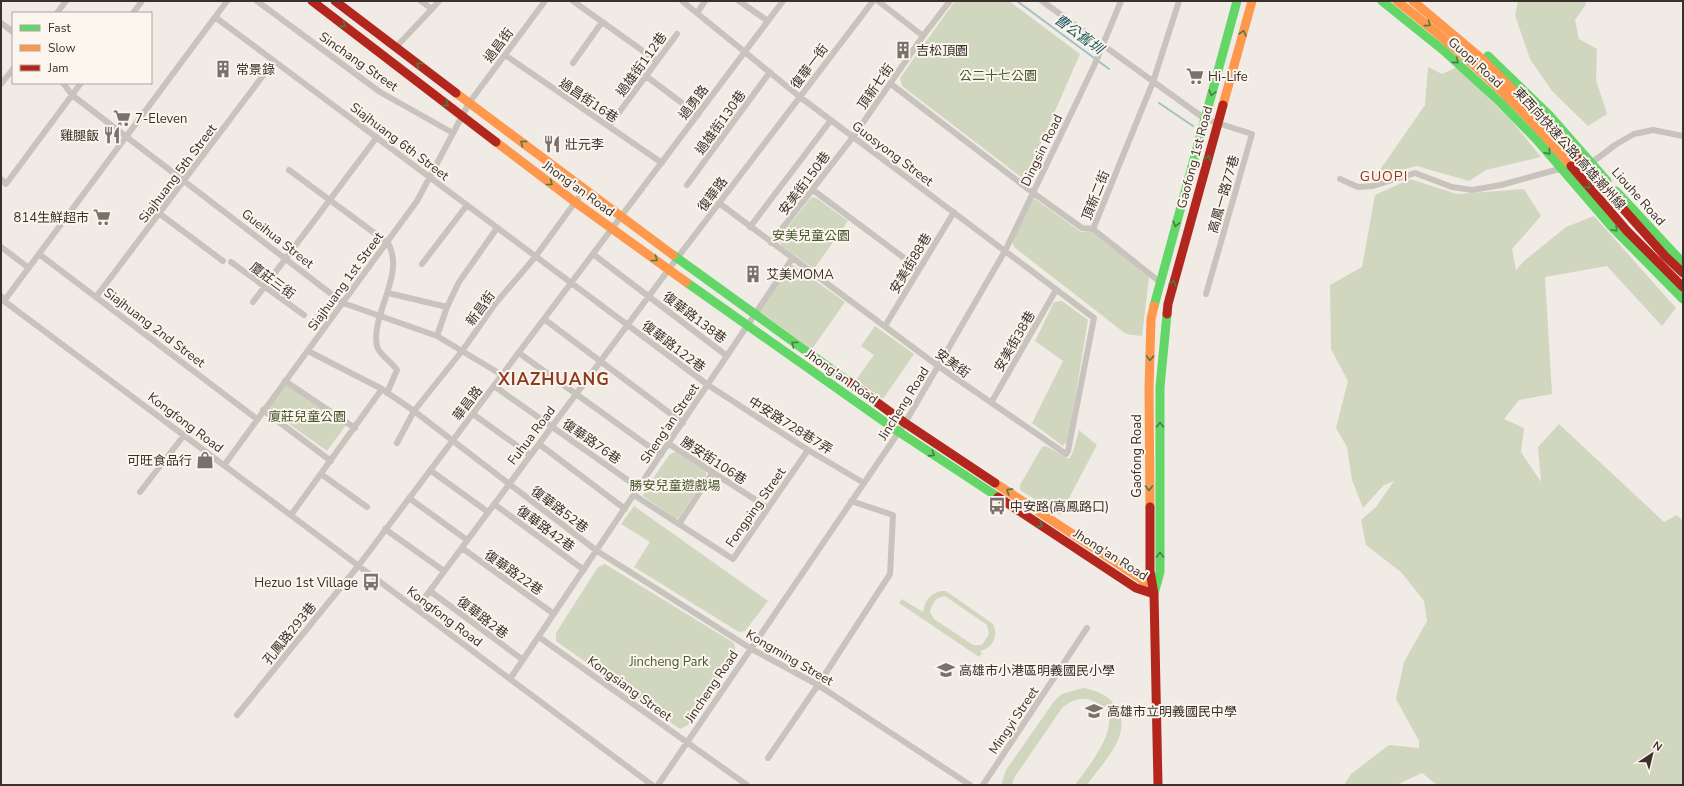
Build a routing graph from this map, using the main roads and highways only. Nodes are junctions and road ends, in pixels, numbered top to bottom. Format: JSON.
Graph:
{"nodes":[{"id":1,"x":312,"y":1,"type":"edge"},
{"id":2,"x":335,"y":1,"type":"edge"},
{"id":3,"x":1237,"y":1,"type":"edge"},
{"id":4,"x":1252,"y":1,"type":"edge"},
{"id":5,"x":1382,"y":1,"type":"edge"},
{"id":6,"x":1397,"y":1,"type":"edge"},
{"id":7,"x":1413,"y":1,"type":"edge"},
{"id":8,"x":1420,"y":1,"type":"edge"},
{"id":9,"x":1593,"y":164,"type":"joint"},
{"id":10,"x":1683,"y":263,"type":"edge"},
{"id":11,"x":1683,"y":273,"type":"edge"},
{"id":12,"x":1683,"y":287,"type":"edge"},
{"id":13,"x":1683,"y":299,"type":"edge"},
{"id":14,"x":1151,"y":319,"type":"joint"},
{"id":15,"x":1165,"y":321,"type":"joint"},
{"id":16,"x":1154,"y":594,"type":"junction"},
{"id":17,"x":1158,"y":785,"type":"edge"}],
"edges":[{"from":1,"to":16,"type":"main road","name":"Jhong'an Road","one_way":true},
{"from":16,"to":2,"type":"main road","name":"Jhong'an Road","one_way":true},
{"from":3,"to":14,"type":"main road","name":"Gaofong 1st Road","one_way":true},
{"from":15,"to":4,"type":"main road","name":"Gaofong 1st Road","one_way":true},
{"from":5,"to":13,"type":"main road","name":"Guopi Road","one_way":true},
{"from":6,"to":12,"type":"main road","name":"東西向快速公路 高雄潮州線","one_way":true,"bridge":true},
{"from":7,"to":11,"type":"main road","name":"東西向快速公路 高雄潮州線","bridge":true},
{"from":8,"to":9,"type":"main road","name":"Guopi Road"},
{"from":9,"to":10,"type":"main road","name":"Liouhe Road"},
{"from":14,"to":16,"type":"main road","name":"Gaofong Road","one_way":true},
{"from":16,"to":15,"type":"main road","name":"Gaofong Road","one_way":true},
{"from":16,"to":17,"type":"main road","name":"Gaofong Road"}]}
